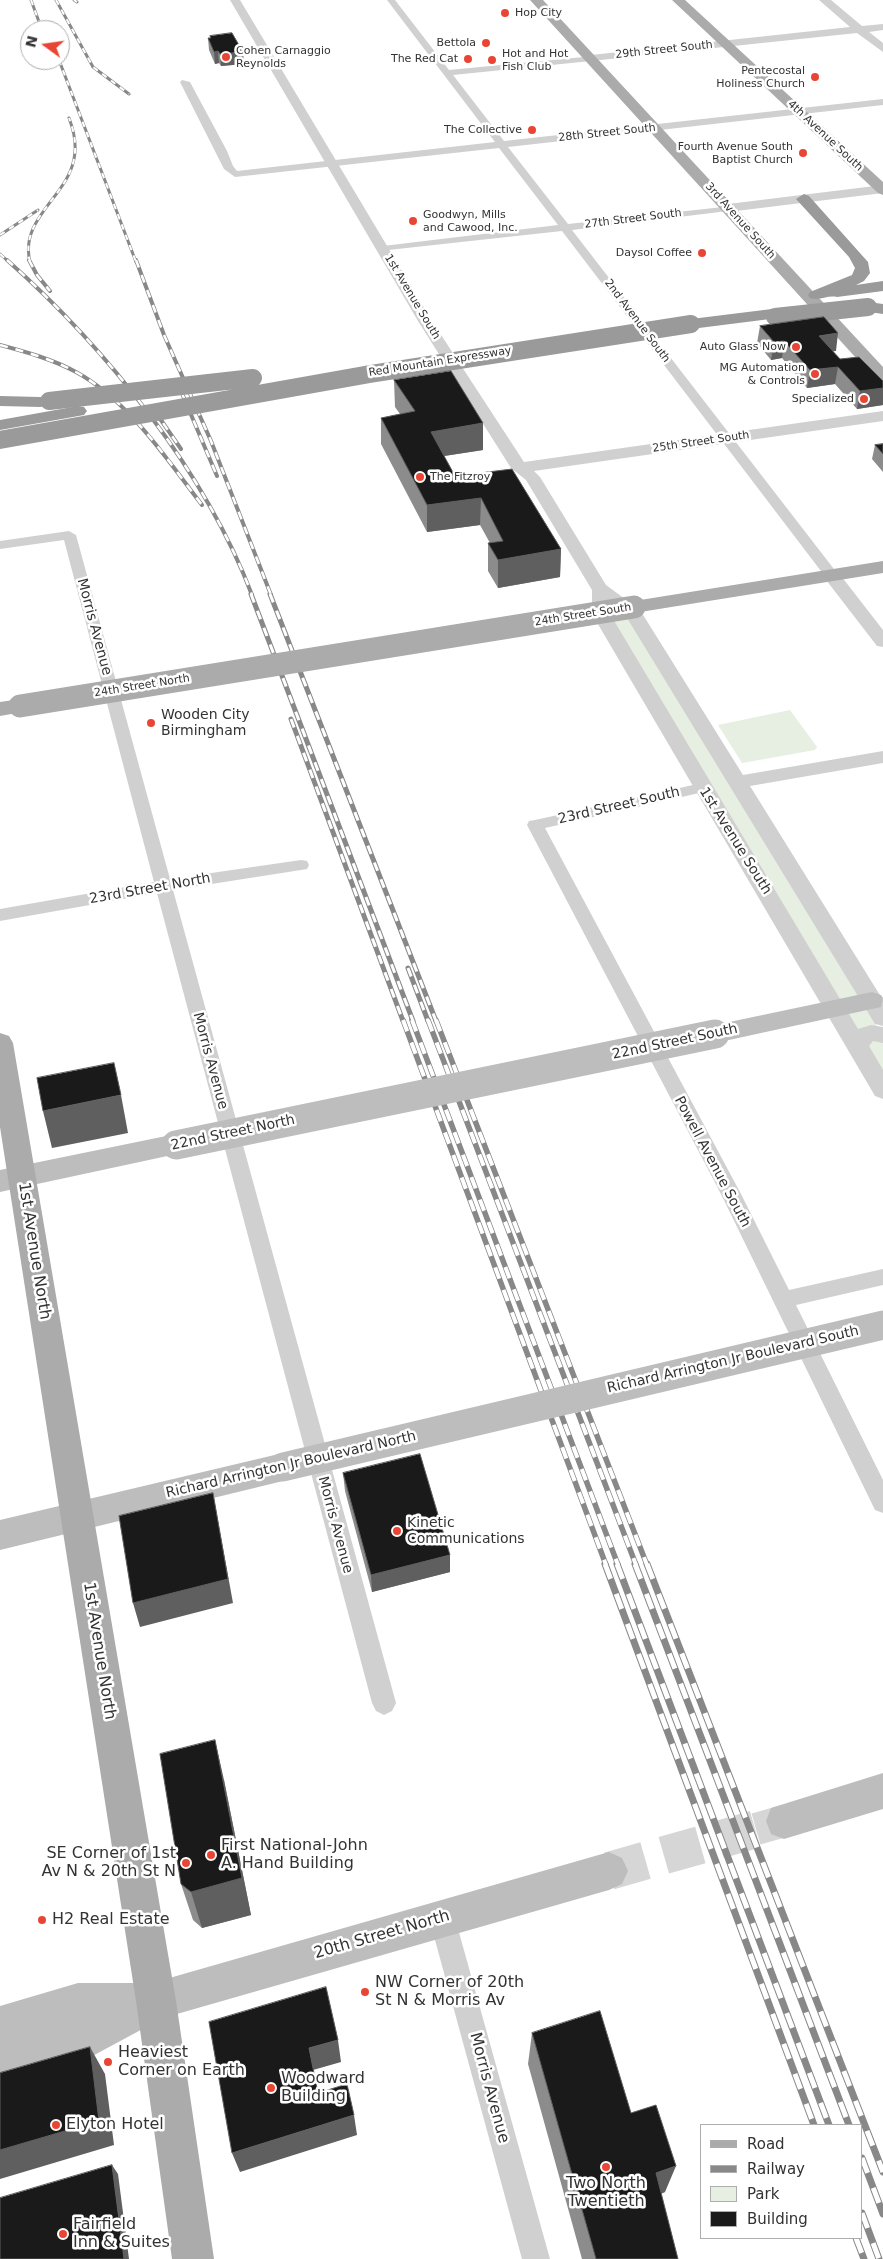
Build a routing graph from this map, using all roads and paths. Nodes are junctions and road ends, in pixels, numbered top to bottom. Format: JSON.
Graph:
{"nodes":[{"id":1,"x":235,"y":0,"type":"edge"},
{"id":2,"x":391,"y":0,"type":"edge"},
{"id":3,"x":536,"y":0,"type":"edge"},
{"id":4,"x":678,"y":0,"type":"edge"},
{"id":5,"x":824,"y":0,"type":"edge"},
{"id":6,"x":883,"y":27,"type":"edge"},
{"id":7,"x":860,"y":30,"type":"junction"},
{"id":8,"x":727,"y":44,"type":"junction"},
{"id":9,"x":883,"y":49,"type":"edge"},
{"id":10,"x":590,"y":58,"type":"junction"},
{"id":11,"x":446,"y":73,"type":"junction"},
{"id":12,"x":185,"y":82,"type":"dead end"},
{"id":13,"x":883,"y":102,"type":"edge"},
{"id":14,"x":799,"y":112,"type":"junction"},
{"id":15,"x":655,"y":128,"type":"junction"},
{"id":16,"x":502,"y":145,"type":"junction"},
{"id":17,"x":331,"y":163,"type":"junction"},
{"id":18,"x":883,"y":190,"type":"edge"},
{"id":19,"x":804,"y":199,"type":"junction"},
{"id":20,"x":728,"y":208,"type":"junction"},
{"id":21,"x":566,"y":227,"type":"junction"},
{"id":22,"x":383,"y":248,"type":"junction"},
{"id":23,"x":875,"y":260,"type":"dead end"},
{"id":24,"x":883,"y":286,"type":"edge"},
{"id":25,"x":863,"y":298,"type":"edge"},
{"id":26,"x":883,"y":299,"type":"edge"},
{"id":27,"x":776,"y":306,"type":"junction"},
{"id":28,"x":693,"y":320,"type":"junction"},
{"id":29,"x":289,"y":374,"type":"junction"},
{"id":30,"x":883,"y":377,"type":"edge"},
{"id":31,"x":0,"y":401,"type":"edge"},
{"id":32,"x":45,"y":401,"type":"junction"},
{"id":33,"x":0,"y":407,"type":"edge"},
{"id":34,"x":883,"y":416,"type":"edge"},
{"id":35,"x":0,"y":425,"type":"edge"},
{"id":36,"x":728,"y":438,"type":"junction"},
{"id":37,"x":0,"y":440,"type":"edge"},
{"id":38,"x":519,"y":468,"type":"junction"},
{"id":39,"x":69,"y":535,"type":"joint"},
{"id":40,"x":0,"y":545,"type":"edge"},
{"id":41,"x":883,"y":567,"type":"edge"},
{"id":42,"x":832,"y":576,"type":"junction"},
{"id":43,"x":599,"y":588,"type":"junction"},
{"id":44,"x":883,"y":642,"type":"edge"},
{"id":45,"x":283,"y":663,"type":"joint"},
{"id":46,"x":10,"y":707,"type":"edge"},
{"id":47,"x":883,"y":757,"type":"edge"},
{"id":48,"x":737,"y":782,"type":"junction"},
{"id":49,"x":702,"y":788,"type":"junction"},
{"id":50,"x":535,"y":825,"type":"joint"},
{"id":51,"x":301,"y":865,"type":"dead end"},
{"id":52,"x":162,"y":886,"type":"junction"},
{"id":53,"x":0,"y":915,"type":"edge"},
{"id":54,"x":879,"y":1006,"type":"edge"},
{"id":55,"x":835,"y":1009,"type":"junction"},
{"id":56,"x":883,"y":1035,"type":"edge"},
{"id":57,"x":0,"y":1043,"type":"edge"},
{"id":58,"x":857,"y":1046,"type":"junction"},
{"id":59,"x":466,"y":1085,"type":"joint"},
{"id":60,"x":883,"y":1090,"type":"edge"},
{"id":61,"x":11,"y":1179,"type":"edge"},
{"id":62,"x":883,"y":1277,"type":"edge"},
{"id":63,"x":783,"y":1300,"type":"junction"},
{"id":64,"x":883,"y":1325,"type":"edge"},
{"id":65,"x":582,"y":1396,"type":"joint"},
{"id":66,"x":883,"y":1503,"type":"edge"},
{"id":67,"x":77,"y":1516,"type":"junction"},
{"id":68,"x":0,"y":1535,"type":"edge"},
{"id":69,"x":384,"y":1703,"type":"dead end"},
{"id":70,"x":883,"y":1791,"type":"edge"},
{"id":71,"x":784,"y":1821,"type":"tunnel mouth"},
{"id":72,"x":609,"y":1871,"type":"tunnel mouth"},
{"id":73,"x":442,"y":1918,"type":"junction"},
{"id":74,"x":156,"y":2001,"type":"junction"},
{"id":75,"x":0,"y":2026,"type":"edge"},
{"id":76,"x":0,"y":2064,"type":"edge"},
{"id":77,"x":193,"y":2259,"type":"edge"},
{"id":78,"x":536,"y":2259,"type":"edge"}],
"edges":[{"from":1,"to":17,"type":"street","name":"1st Avenue South"},
{"from":2,"to":11,"type":"street","name":"2nd Avenue South"},
{"from":3,"to":10,"type":"main road","name":"3rd Avenue South"},
{"from":4,"to":8,"type":"main road","name":"4th Avenue South"},
{"from":5,"to":7,"type":"street"},
{"from":6,"to":7,"type":"street","name":"29th Street South"},
{"from":7,"to":8,"type":"street","name":"29th Street South"},
{"from":7,"to":9,"type":"street"},
{"from":8,"to":10,"type":"street","name":"29th Street South"},
{"from":8,"to":14,"type":"main road","name":"4th Avenue South"},
{"from":10,"to":11,"type":"street","name":"29th Street South"},
{"from":10,"to":15,"type":"main road","name":"3rd Avenue South"},
{"from":11,"to":16,"type":"street","name":"2nd Avenue South"},
{"from":12,"to":17,"type":"street","name":"28th Street South"},
{"from":13,"to":14,"type":"street","name":"28th Street South"},
{"from":14,"to":15,"type":"street","name":"28th Street South"},
{"from":14,"to":18,"type":"main road","name":"4th Avenue South"},
{"from":15,"to":16,"type":"street","name":"28th Street South"},
{"from":15,"to":20,"type":"main road","name":"3rd Avenue South"},
{"from":16,"to":17,"type":"street","name":"28th Street South"},
{"from":16,"to":21,"type":"street","name":"2nd Avenue South"},
{"from":17,"to":22,"type":"street","name":"1st Avenue South"},
{"from":18,"to":19,"type":"street","name":"27th Street South"},
{"from":19,"to":20,"type":"street","name":"27th Street South"},
{"from":19,"to":23,"type":"highway"},
{"from":19,"to":25,"type":"highway"},
{"from":20,"to":21,"type":"street","name":"27th Street South"},
{"from":20,"to":30,"type":"main road","name":"3rd Avenue South"},
{"from":21,"to":22,"type":"street","name":"27th Street South"},
{"from":21,"to":36,"type":"street","name":"2nd Avenue South"},
{"from":22,"to":38,"type":"street","name":"1st Avenue South"},
{"from":24,"to":25,"type":"highway","name":"Red Mountain Expressway"},
{"from":25,"to":26,"type":"highway","name":"Red Mountain Expressway"},
{"from":25,"to":27,"type":"highway","bridge":true},
{"from":25,"to":27,"type":"highway","name":"Red Mountain Expressway"},
{"from":27,"to":28,"type":"highway","name":"Red Mountain Expressway"},
{"from":27,"to":28,"type":"highway"},
{"from":28,"to":29,"type":"highway","name":"Red Mountain Expressway"},
{"from":28,"to":37,"type":"highway","name":"Red Mountain Expressway","bridge":true},
{"from":29,"to":32,"type":"highway","bridge":true},
{"from":29,"to":35,"type":"highway","name":"Red Mountain Expressway","bridge":true},
{"from":31,"to":32,"type":"highway"},
{"from":32,"to":33,"type":"highway"},
{"from":34,"to":36,"type":"street","name":"25th Street South"},
{"from":36,"to":38,"type":"street","name":"25th Street South"},
{"from":36,"to":42,"type":"street","name":"2nd Avenue South"},
{"from":38,"to":43,"type":"street","name":"1st Avenue South"},
{"from":39,"to":40,"type":"street"},
{"from":39,"to":52,"type":"street","name":"Morris Avenue"},
{"from":41,"to":42,"type":"main road","name":"24th Street South"},
{"from":42,"to":44,"type":"street","name":"2nd Avenue South"},
{"from":42,"to":45,"type":"main road","name":"24th Street South","bridge":true},
{"from":43,"to":48,"type":"street","name":"1st Avenue South"},
{"from":43,"to":49,"type":"street","name":"1st Avenue South"},
{"from":45,"to":46,"type":"main road","name":"24th Street North","bridge":true},
{"from":47,"to":48,"type":"street"},
{"from":48,"to":54,"type":"street","name":"1st Avenue South"},
{"from":49,"to":50,"type":"street","name":"23rd Street South"},
{"from":49,"to":55,"type":"street","name":"1st Avenue South"},
{"from":50,"to":63,"type":"street","name":"Powell Avenue South"},
{"from":51,"to":52,"type":"street","name":"23rd Street North"},
{"from":52,"to":53,"type":"street","name":"23rd Street North"},
{"from":52,"to":69,"type":"street","name":"Morris Avenue"},
{"from":54,"to":55,"type":"main road","name":"22nd Street South"},
{"from":55,"to":58,"type":"street","name":"1st Avenue South"},
{"from":55,"to":59,"type":"main road","name":"22nd Street South","bridge":true},
{"from":56,"to":58,"type":"street"},
{"from":57,"to":61,"type":"main road","name":"1st Avenue North"},
{"from":58,"to":60,"type":"street","name":"1st Avenue South"},
{"from":59,"to":61,"type":"main road","name":"22nd Street North","bridge":true},
{"from":61,"to":67,"type":"main road","name":"1st Avenue North"},
{"from":62,"to":63,"type":"street"},
{"from":63,"to":66,"type":"street","name":"Powell Avenue South"},
{"from":64,"to":65,"type":"main road","name":"Richard Arrington Jr Boulevard South","bridge":true},
{"from":65,"to":67,"type":"main road","name":"Richard Arrington Jr Boulevard North","bridge":true},
{"from":67,"to":68,"type":"main road","name":"Richard Arrington Jr Boulevard North"},
{"from":67,"to":74,"type":"main road","name":"1st Avenue North"},
{"from":70,"to":71,"type":"main road"},
{"from":72,"to":73,"type":"main road","name":"20th Street North"},
{"from":73,"to":74,"type":"main road","name":"20th Street North"},
{"from":73,"to":78,"type":"street","name":"Morris Avenue"},
{"from":74,"to":75,"type":"main road","name":"20th Street North"},
{"from":74,"to":76,"type":"main road","name":"20th Street North"},
{"from":74,"to":77,"type":"main road","name":"1st Avenue North"}]}
